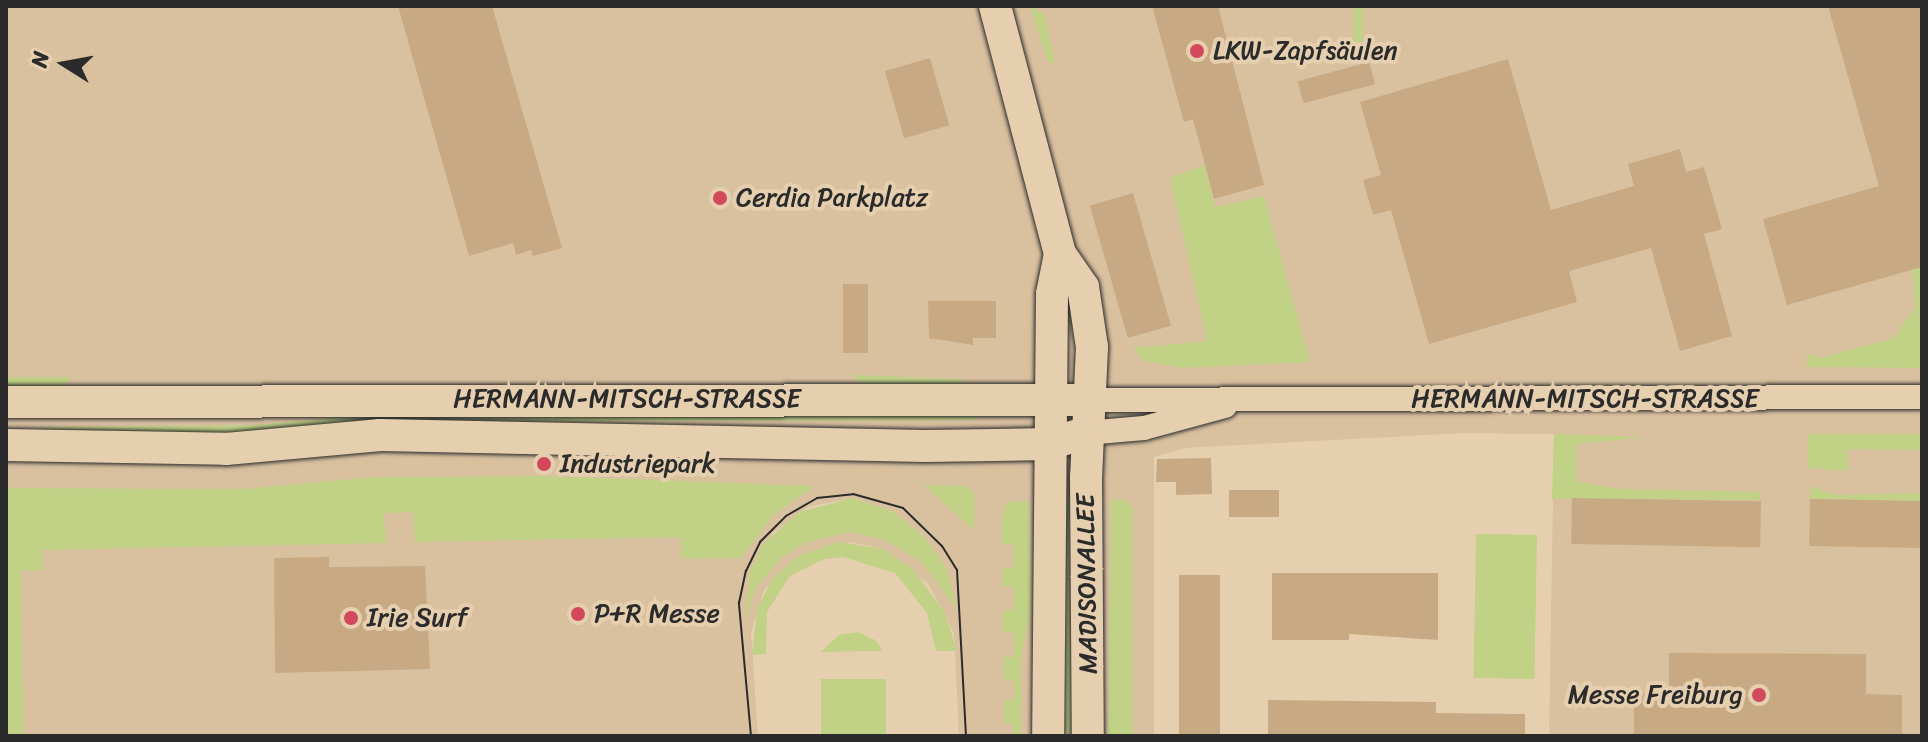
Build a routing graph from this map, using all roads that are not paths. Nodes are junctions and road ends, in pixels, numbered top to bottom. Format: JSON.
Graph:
{"nodes":[{"id":1,"x":995,"y":6,"type":"edge"},
{"id":2,"x":1060,"y":254,"type":"junction"},
{"id":3,"x":1922,"y":397,"type":"edge"},
{"id":4,"x":1050,"y":399,"type":"junction"},
{"id":5,"x":1087,"y":400,"type":"junction"},
{"id":6,"x":1247,"y":400,"type":"junction"},
{"id":7,"x":6,"y":402,"type":"edge"},
{"id":8,"x":1086,"y":433,"type":"junction"},
{"id":9,"x":1049,"y":444,"type":"junction"},
{"id":10,"x":6,"y":445,"type":"edge"},
{"id":11,"x":1048,"y":736,"type":"edge"},
{"id":12,"x":1088,"y":736,"type":"edge"}],
"edges":[{"from":1,"to":2,"type":"main road"},
{"from":2,"to":4,"type":"main road","name":"MADISONALLEE"},
{"from":2,"to":5,"type":"main road","name":"MADISONALLEE"},
{"from":3,"to":6,"type":"street","name":"HERMANN-MITSCH-STRASSE"},
{"from":4,"to":5,"type":"main road","name":"HERMANN-MITSCH-STRASSE"},
{"from":4,"to":7,"type":"main road","name":"HERMANN-MITSCH-STRASSE"},
{"from":4,"to":9,"type":"main road","name":"MADISONALLEE"},
{"from":5,"to":6,"type":"street","name":"HERMANN-MITSCH-STRASSE"},
{"from":5,"to":8,"type":"main road","name":"MADISONALLEE"},
{"from":6,"to":8,"type":"street","name":"HERMANN-MITSCH-STRASSE"},
{"from":8,"to":9,"type":"main road","name":"HERMANN-MITSCH-STRASSE"},
{"from":8,"to":12,"type":"main road","name":"MADISONALLEE"},
{"from":9,"to":10,"type":"main road","name":"HERMANN-MITSCH-STRASSE"},
{"from":9,"to":11,"type":"main road","name":"MADISONALLEE"}]}
